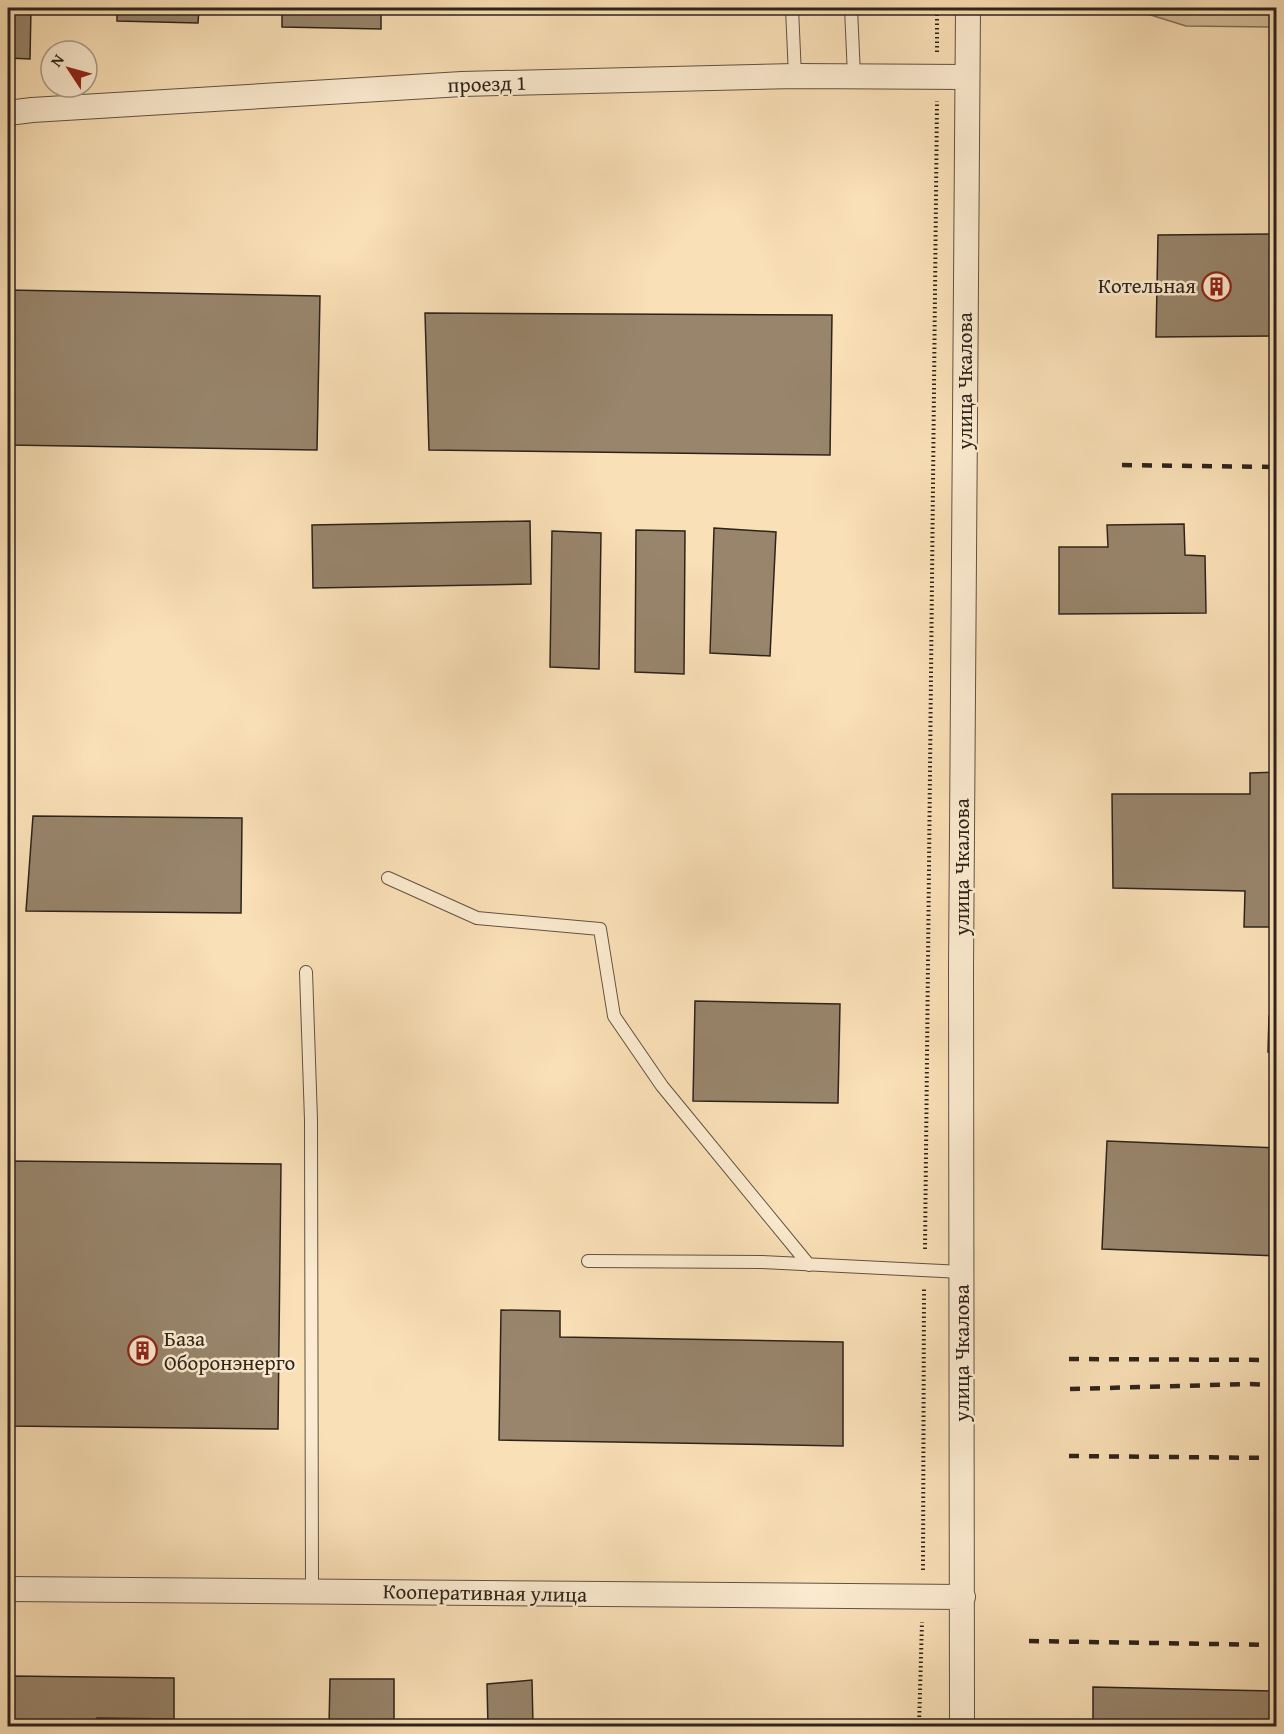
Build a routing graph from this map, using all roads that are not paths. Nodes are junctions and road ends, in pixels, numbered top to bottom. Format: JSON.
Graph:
{"nodes":[{"id":1,"x":792,"y":8,"type":"edge"},
{"id":2,"x":851,"y":8,"type":"edge"},
{"id":3,"x":968,"y":8,"type":"edge"},
{"id":4,"x":795,"y":76,"type":"junction"},
{"id":5,"x":854,"y":76,"type":"junction"},
{"id":6,"x":967,"y":77,"type":"junction"},
{"id":7,"x":8,"y":114,"type":"edge"},
{"id":8,"x":388,"y":878,"type":"dead end"},
{"id":9,"x":306,"y":972,"type":"dead end"},
{"id":10,"x":588,"y":1261,"type":"dead end"},
{"id":11,"x":809,"y":1264,"type":"junction"},
{"id":12,"x":962,"y":1272,"type":"junction"},
{"id":13,"x":8,"y":1588,"type":"edge"},
{"id":14,"x":312,"y":1591,"type":"junction"},
{"id":15,"x":963,"y":1597,"type":"junction"},
{"id":16,"x":962,"y":1726,"type":"edge"}],
"edges":[{"from":1,"to":4,"type":"lane"},
{"from":2,"to":5,"type":"lane"},
{"from":3,"to":6,"type":"street","name":"улица Чкалова"},
{"from":4,"to":5,"type":"street","name":"проезд 1"},
{"from":4,"to":7,"type":"street","name":"проезд 1"},
{"from":5,"to":6,"type":"street","name":"проезд 1"},
{"from":6,"to":12,"type":"street","name":"улица Чкалова"},
{"from":8,"to":11,"type":"lane"},
{"from":9,"to":14,"type":"lane"},
{"from":10,"to":11,"type":"lane"},
{"from":11,"to":12,"type":"lane"},
{"from":12,"to":15,"type":"street","name":"улица Чкалова"},
{"from":13,"to":14,"type":"street","name":"Кооперативная улица"},
{"from":14,"to":15,"type":"street","name":"Кооперативная улица"},
{"from":15,"to":16,"type":"street","name":"улица Чкалова"}]}
